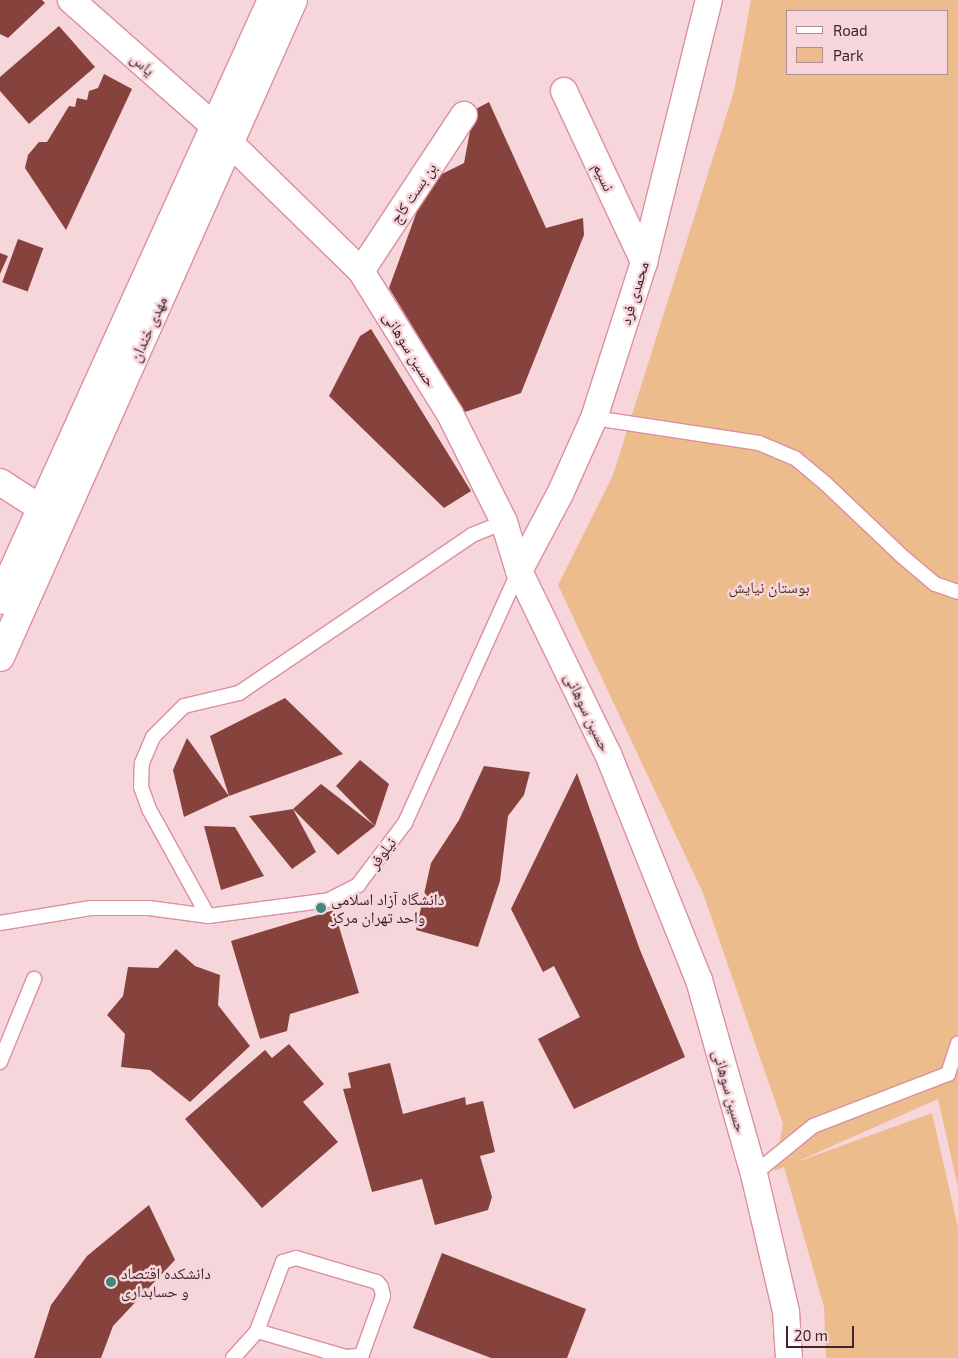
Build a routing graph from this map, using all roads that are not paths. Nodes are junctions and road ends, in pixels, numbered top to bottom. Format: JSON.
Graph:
{"nodes":[{"id":1,"x":71,"y":0,"type":"edge"},
{"id":2,"x":272,"y":0,"type":"edge"},
{"id":3,"x":293,"y":0,"type":"edge"},
{"id":4,"x":709,"y":0,"type":"edge"},
{"id":5,"x":564,"y":91,"type":"dead end"},
{"id":6,"x":464,"y":115,"type":"dead end"},
{"id":7,"x":223,"y":135,"type":"junction"},
{"id":8,"x":644,"y":262,"type":"junction"},
{"id":9,"x":361,"y":271,"type":"junction"},
{"id":10,"x":594,"y":418,"type":"junction"},
{"id":11,"x":0,"y":482,"type":"edge"},
{"id":12,"x":42,"y":508,"type":"junction"},
{"id":13,"x":504,"y":522,"type":"junction"},
{"id":14,"x":519,"y":571,"type":"junction"},
{"id":15,"x":958,"y":592,"type":"edge"},
{"id":16,"x":0,"y":600,"type":"edge"},
{"id":17,"x":0,"y":657,"type":"edge"},
{"id":18,"x":208,"y":916,"type":"junction"},
{"id":19,"x":0,"y":923,"type":"edge"},
{"id":20,"x":34,"y":979,"type":"dead end"},
{"id":21,"x":958,"y":1044,"type":"edge"},
{"id":22,"x":0,"y":1062,"type":"edge"},
{"id":23,"x":754,"y":1174,"type":"junction"},
{"id":24,"x":257,"y":1331,"type":"junction"},
{"id":25,"x":233,"y":1358,"type":"edge"},
{"id":26,"x":789,"y":1358,"type":"edge"}],
"edges":[{"from":1,"to":7,"type":"street","name":"یاس"},
{"from":2,"to":7,"type":"main road","name":"مهدی خندان"},
{"from":3,"to":7,"type":"main road","name":"مهدی خندان"},
{"from":4,"to":8,"type":"street","name":"محمدی فرد"},
{"from":5,"to":8,"type":"street","name":"نسیم"},
{"from":6,"to":9,"type":"street","name":"بن بست کاج"},
{"from":7,"to":9,"type":"street","name":"حسین سوهانی"},
{"from":7,"to":12,"type":"main road","name":"مهدی خندان"},
{"from":7,"to":17,"type":"main road","name":"مهدی خندان"},
{"from":8,"to":10,"type":"street","name":"محمدی فرد"},
{"from":9,"to":13,"type":"street","name":"حسین سوهانی"},
{"from":10,"to":14,"type":"street","name":"محمدی فرد"},
{"from":10,"to":15,"type":"lane"},
{"from":11,"to":12,"type":"street"},
{"from":12,"to":16,"type":"main road","name":"مهدی خندان"},
{"from":13,"to":14,"type":"street","name":"حسین سوهانی"},
{"from":13,"to":18,"type":"lane"},
{"from":14,"to":18,"type":"lane","name":"نیلوفر"},
{"from":14,"to":23,"type":"street","name":"حسین سوهانی"},
{"from":18,"to":19,"type":"lane","name":"نیلوفر"},
{"from":20,"to":22,"type":"lane"},
{"from":21,"to":23,"type":"lane"},
{"from":23,"to":26,"type":"street","name":"حسین سوهانی"},
{"from":24,"to":24,"type":"lane"},
{"from":24,"to":25,"type":"lane"}]}
